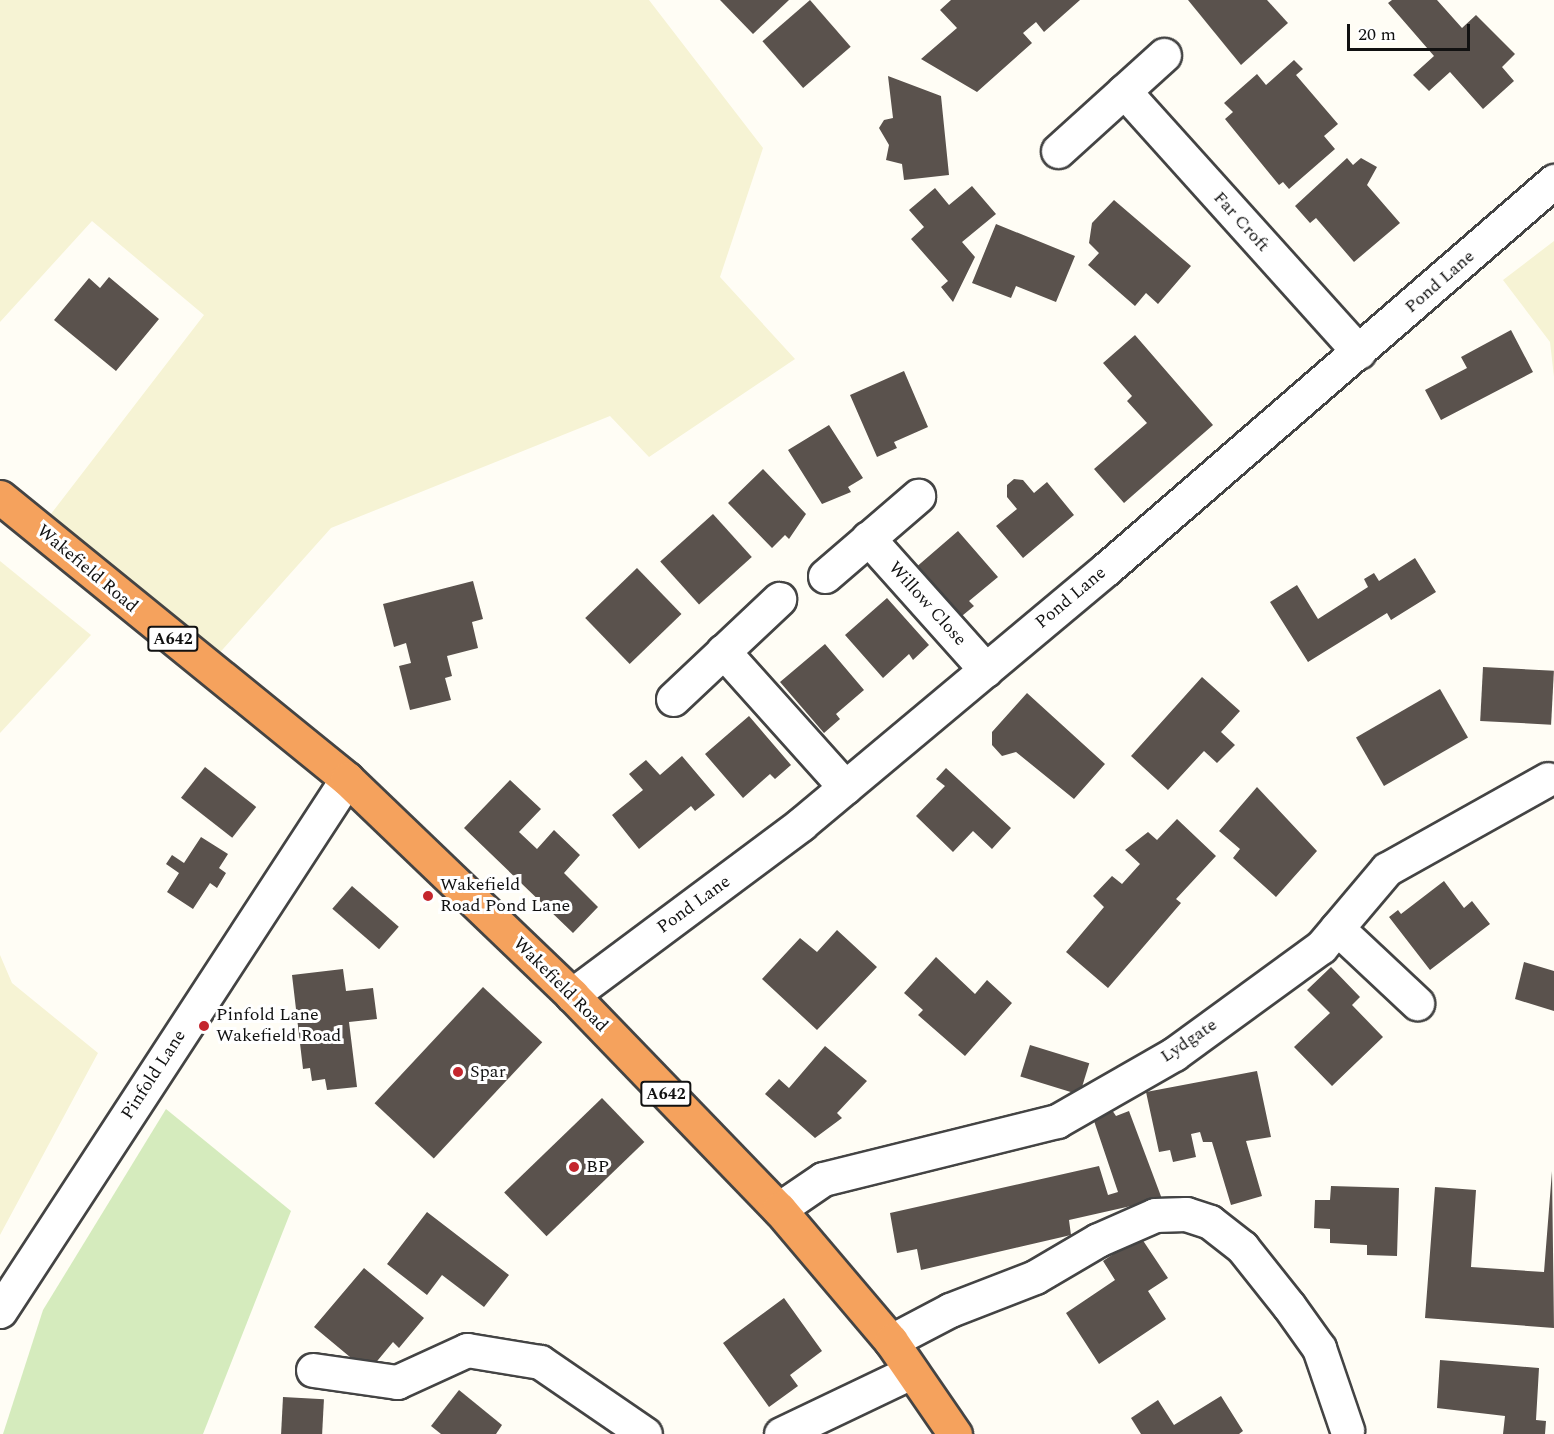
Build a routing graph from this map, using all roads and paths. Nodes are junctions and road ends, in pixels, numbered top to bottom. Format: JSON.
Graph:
{"nodes":[{"id":1,"x":1164,"y":55,"type":"dead end"},
{"id":2,"x":1124,"y":91,"type":"junction"},
{"id":3,"x":1058,"y":151,"type":"dead end"},
{"id":4,"x":1554,"y":181,"type":"edge"},
{"id":5,"x":1359,"y":352,"type":"junction"},
{"id":6,"x":0,"y":496,"type":"edge"},
{"id":7,"x":918,"y":496,"type":"dead end"},
{"id":8,"x":868,"y":538,"type":"junction"},
{"id":9,"x":825,"y":576,"type":"dead end"},
{"id":10,"x":779,"y":599,"type":"dead end"},
{"id":11,"x":723,"y":651,"type":"junction"},
{"id":12,"x":986,"y":670,"type":"junction"},
{"id":13,"x":673,"y":699,"type":"dead end"},
{"id":14,"x":347,"y":779,"type":"junction"},
{"id":15,"x":1548,"y":779,"type":"dead end"},
{"id":16,"x":845,"y":788,"type":"junction"},
{"id":17,"x":1337,"y":928,"type":"junction"},
{"id":18,"x":572,"y":995,"type":"junction"},
{"id":19,"x":1417,"y":1003,"type":"dead end"},
{"id":20,"x":779,"y":1209,"type":"junction"},
{"id":21,"x":0,"y":1311,"type":"edge"},
{"id":22,"x":891,"y":1341,"type":"junction"},
{"id":23,"x":313,"y":1370,"type":"dead end"},
{"id":24,"x":911,"y":1372,"type":"junction"},
{"id":25,"x":1347,"y":1431,"type":"dead end"},
{"id":26,"x":645,"y":1434,"type":"edge"},
{"id":27,"x":781,"y":1434,"type":"edge"},
{"id":28,"x":955,"y":1434,"type":"edge"}],
"edges":[{"from":1,"to":2,"type":"street"},
{"from":2,"to":3,"type":"street"},
{"from":2,"to":5,"type":"street","name":"Far Croft"},
{"from":4,"to":5,"type":"street","name":"Pond Lane"},
{"from":5,"to":12,"type":"street","name":"Pond Lane"},
{"from":6,"to":14,"type":"highway","name":"Wakefield Road","number":"A642"},
{"from":7,"to":8,"type":"street"},
{"from":8,"to":9,"type":"street"},
{"from":8,"to":12,"type":"street","name":"Willow Close"},
{"from":10,"to":11,"type":"street"},
{"from":11,"to":13,"type":"street"},
{"from":11,"to":16,"type":"street"},
{"from":12,"to":16,"type":"street","name":"Pond Lane"},
{"from":14,"to":18,"type":"highway","name":"Wakefield Road","number":"A642"},
{"from":14,"to":21,"type":"street","name":"Pinfold Lane"},
{"from":15,"to":17,"type":"street","name":"Lydgate"},
{"from":16,"to":18,"type":"street","name":"Pond Lane"},
{"from":17,"to":19,"type":"street"},
{"from":17,"to":20,"type":"street","name":"Lydgate"},
{"from":18,"to":20,"type":"highway","name":"Wakefield Road","number":"A642"},
{"from":20,"to":22,"type":"highway","name":"Wakefield Road","number":"A642"},
{"from":22,"to":24,"type":"highway","name":"Wakefield Road","number":"A642"},
{"from":22,"to":25,"type":"street"},
{"from":23,"to":26,"type":"street"},
{"from":24,"to":27,"type":"street"},
{"from":24,"to":28,"type":"highway","name":"Wakefield Road","number":"A642"}]}
